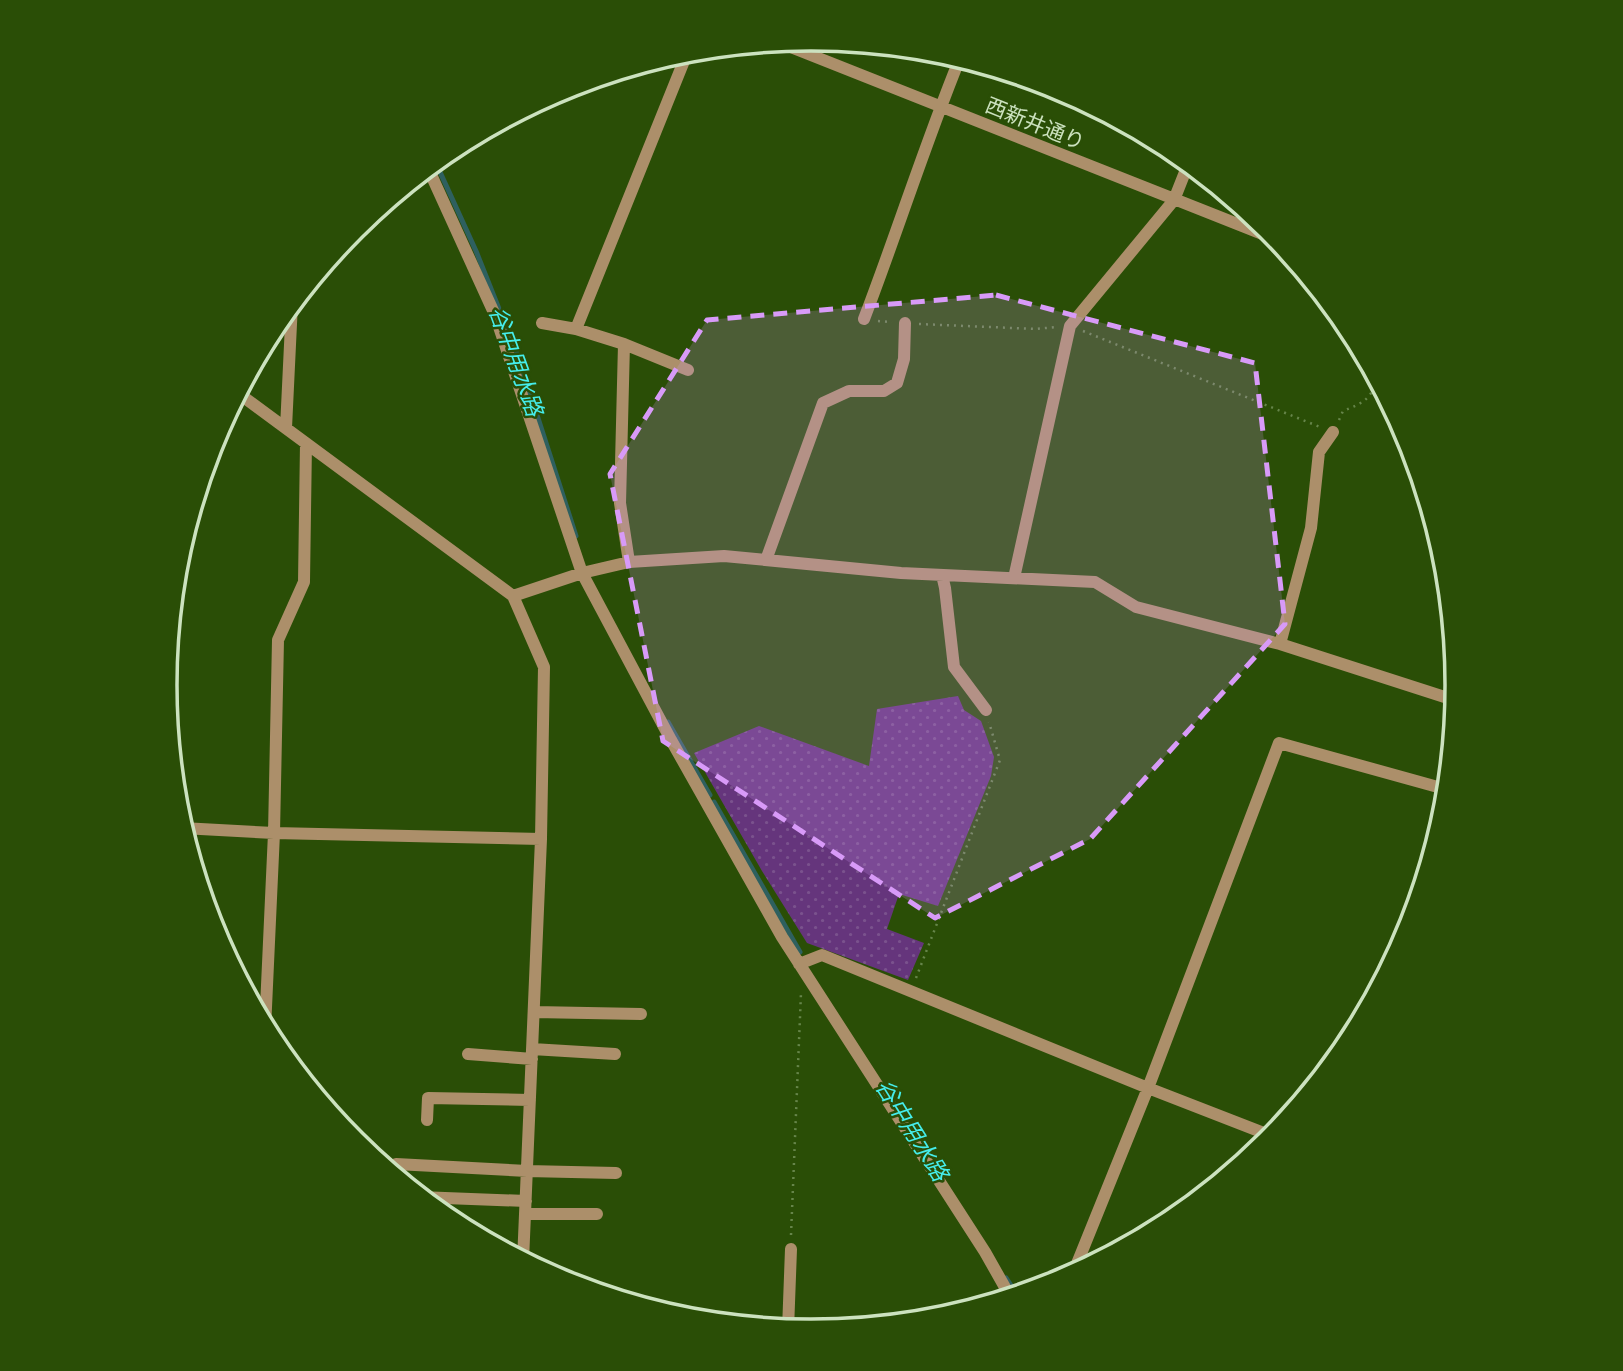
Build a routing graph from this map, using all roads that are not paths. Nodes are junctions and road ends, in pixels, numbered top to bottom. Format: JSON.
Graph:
{"nodes":[{"id":1,"x":801,"y":51,"type":"edge"},
{"id":2,"x":683,"y":64,"type":"edge"},
{"id":3,"x":956,"y":68,"type":"edge"},
{"id":4,"x":940,"y":107,"type":"junction"},
{"id":5,"x":1185,"y":173,"type":"edge"},
{"id":6,"x":432,"y":177,"type":"edge"},
{"id":7,"x":1174,"y":200,"type":"junction"},
{"id":8,"x":1254,"y":231,"type":"edge"},
{"id":9,"x":864,"y":320,"type":"road end"},
{"id":10,"x":291,"y":323,"type":"edge"},
{"id":11,"x":542,"y":323,"type":"dead end"},
{"id":12,"x":905,"y":323,"type":"road end"},
{"id":13,"x":576,"y":329,"type":"junction"},
{"id":14,"x":624,"y":344,"type":"junction"},
{"id":15,"x":688,"y":370,"type":"dead end"},
{"id":16,"x":246,"y":398,"type":"edge"},
{"id":17,"x":286,"y":428,"type":"junction"},
{"id":18,"x":1333,"y":432,"type":"road end"},
{"id":19,"x":306,"y":443,"type":"junction"},
{"id":20,"x":766,"y":560,"type":"junction"},
{"id":21,"x":629,"y":562,"type":"junction"},
{"id":22,"x":582,"y":573,"type":"junction"},
{"id":23,"x":942,"y":575,"type":"junction"},
{"id":24,"x":1014,"y":578,"type":"junction"},
{"id":25,"x":513,"y":596,"type":"junction"},
{"id":26,"x":1280,"y":644,"type":"junction"},
{"id":27,"x":1446,"y":697,"type":"edge"},
{"id":28,"x":986,"y":710,"type":"road end"},
{"id":29,"x":1438,"y":787,"type":"edge"},
{"id":30,"x":193,"y":829,"type":"edge"},
{"id":31,"x":274,"y":833,"type":"junction"},
{"id":32,"x":541,"y":839,"type":"junction"},
{"id":33,"x":799,"y":964,"type":"junction"},
{"id":34,"x":266,"y":1009,"type":"edge"},
{"id":35,"x":534,"y":1012,"type":"junction"},
{"id":36,"x":641,"y":1014,"type":"dead end"},
{"id":37,"x":468,"y":1054,"type":"dead end"},
{"id":38,"x":532,"y":1054,"type":"junction"},
{"id":39,"x":614,"y":1054,"type":"dead end"},
{"id":40,"x":1148,"y":1088,"type":"junction"},
{"id":41,"x":530,"y":1100,"type":"junction"},
{"id":42,"x":427,"y":1120,"type":"dead end"},
{"id":43,"x":1262,"y":1132,"type":"edge"},
{"id":44,"x":396,"y":1164,"type":"dead end"},
{"id":45,"x":527,"y":1171,"type":"junction"},
{"id":46,"x":616,"y":1173,"type":"dead end"},
{"id":47,"x":438,"y":1198,"type":"edge"},
{"id":48,"x":526,"y":1207,"type":"junction"},
{"id":49,"x":597,"y":1214,"type":"dead end"},
{"id":50,"x":791,"y":1249,"type":"road end"},
{"id":51,"x":524,"y":1251,"type":"edge"},
{"id":52,"x":1078,"y":1261,"type":"edge"},
{"id":53,"x":1007,"y":1290,"type":"edge"},
{"id":54,"x":788,"y":1319,"type":"edge"}],
"edges":[{"from":1,"to":4,"type":"street","name":"西新井通り"},
{"from":2,"to":13,"type":"street"},
{"from":3,"to":4,"type":"street"},
{"from":4,"to":7,"type":"street","name":"西新井通り"},
{"from":4,"to":9,"type":"street"},
{"from":5,"to":7,"type":"street"},
{"from":6,"to":22,"type":"street"},
{"from":7,"to":8,"type":"street","name":"西新井通り"},
{"from":7,"to":24,"type":"street"},
{"from":10,"to":17,"type":"street"},
{"from":11,"to":13,"type":"street"},
{"from":12,"to":20,"type":"street"},
{"from":13,"to":14,"type":"street"},
{"from":14,"to":15,"type":"street"},
{"from":14,"to":21,"type":"street"},
{"from":16,"to":17,"type":"street"},
{"from":17,"to":19,"type":"street"},
{"from":18,"to":26,"type":"street"},
{"from":19,"to":25,"type":"street"},
{"from":19,"to":31,"type":"street"},
{"from":20,"to":21,"type":"street"},
{"from":20,"to":23,"type":"street"},
{"from":21,"to":22,"type":"street"},
{"from":22,"to":25,"type":"street"},
{"from":22,"to":33,"type":"street"},
{"from":23,"to":24,"type":"street"},
{"from":23,"to":28,"type":"street"},
{"from":24,"to":26,"type":"street"},
{"from":25,"to":32,"type":"street"},
{"from":26,"to":27,"type":"street"},
{"from":29,"to":40,"type":"street"},
{"from":30,"to":31,"type":"street"},
{"from":31,"to":32,"type":"street"},
{"from":31,"to":34,"type":"street"},
{"from":32,"to":35,"type":"street"},
{"from":33,"to":40,"type":"street"},
{"from":33,"to":53,"type":"street"},
{"from":35,"to":36,"type":"street"},
{"from":35,"to":38,"type":"street"},
{"from":37,"to":38,"type":"street"},
{"from":38,"to":39,"type":"street"},
{"from":38,"to":41,"type":"street"},
{"from":40,"to":43,"type":"street"},
{"from":40,"to":52,"type":"street"},
{"from":41,"to":42,"type":"street"},
{"from":41,"to":45,"type":"street"},
{"from":44,"to":45,"type":"street"},
{"from":45,"to":46,"type":"street"},
{"from":45,"to":48,"type":"street"},
{"from":47,"to":48,"type":"street"},
{"from":48,"to":49,"type":"street"},
{"from":48,"to":51,"type":"street"},
{"from":50,"to":54,"type":"street"}]}
